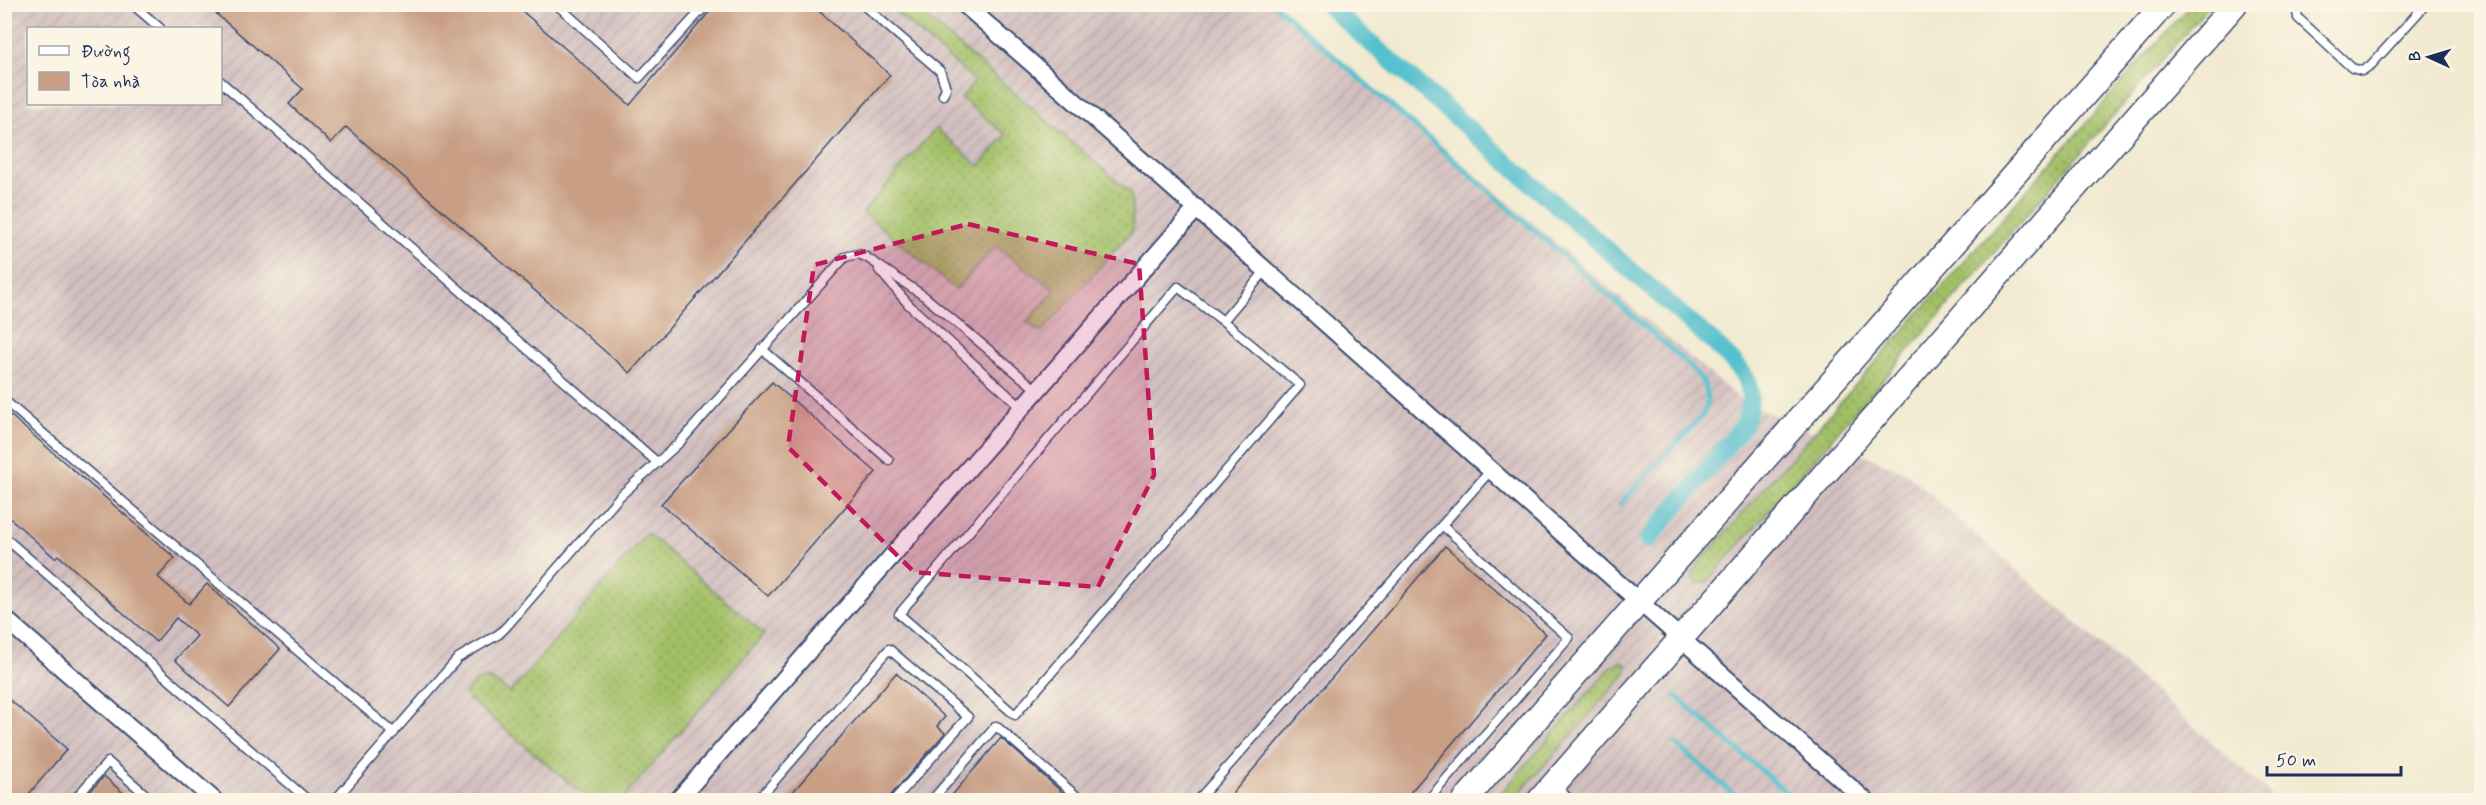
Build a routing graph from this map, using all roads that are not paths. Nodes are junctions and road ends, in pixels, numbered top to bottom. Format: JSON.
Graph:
{"nodes":[{"id":1,"x":132,"y":4,"type":"edge"},
{"id":2,"x":556,"y":4,"type":"edge"},
{"id":3,"x":707,"y":4,"type":"edge"},
{"id":4,"x":862,"y":4,"type":"edge"},
{"id":5,"x":964,"y":4,"type":"edge"},
{"id":6,"x":2164,"y":4,"type":"edge"},
{"id":7,"x":2235,"y":4,"type":"edge"},
{"id":8,"x":2302,"y":4,"type":"edge"},
{"id":9,"x":2426,"y":4,"type":"edge"},
{"id":10,"x":159,"y":27,"type":"edge"},
{"id":11,"x":222,"y":83,"type":"edge"},
{"id":12,"x":943,"y":94,"type":"dead end"},
{"id":13,"x":1197,"y":208,"type":"junction"},
{"id":14,"x":871,"y":260,"type":"junction"},
{"id":15,"x":1267,"y":270,"type":"junction"},
{"id":16,"x":1223,"y":321,"type":"junction"},
{"id":17,"x":762,"y":349,"type":"junction"},
{"id":18,"x":1037,"y":390,"type":"junction"},
{"id":19,"x":4,"y":400,"type":"edge"},
{"id":20,"x":1022,"y":408,"type":"junction"},
{"id":21,"x":889,"y":460,"type":"dead end"},
{"id":22,"x":658,"y":463,"type":"junction"},
{"id":23,"x":1491,"y":470,"type":"junction"},
{"id":24,"x":1442,"y":525,"type":"junction"},
{"id":25,"x":4,"y":537,"type":"edge"},
{"id":26,"x":1638,"y":602,"type":"junction"},
{"id":27,"x":4,"y":618,"type":"edge"},
{"id":28,"x":1680,"y":640,"type":"junction"},
{"id":29,"x":394,"y":733,"type":"junction"},
{"id":30,"x":1554,"y":795,"type":"edge"},
{"id":31,"x":74,"y":801,"type":"edge"},
{"id":32,"x":152,"y":801,"type":"edge"},
{"id":33,"x":214,"y":801,"type":"edge"},
{"id":34,"x":308,"y":801,"type":"edge"},
{"id":35,"x":335,"y":801,"type":"edge"},
{"id":36,"x":678,"y":801,"type":"edge"},
{"id":37,"x":758,"y":801,"type":"edge"},
{"id":38,"x":894,"y":801,"type":"edge"},
{"id":39,"x":932,"y":801,"type":"edge"},
{"id":40,"x":1081,"y":801,"type":"edge"},
{"id":41,"x":1198,"y":801,"type":"edge"},
{"id":42,"x":1428,"y":801,"type":"edge"},
{"id":43,"x":1465,"y":801,"type":"edge"},
{"id":44,"x":1865,"y":801,"type":"edge"}],
"edges":[{"from":1,"to":10,"type":"lane"},
{"from":2,"to":3,"type":"lane"},
{"from":4,"to":12,"type":"lane"},
{"from":5,"to":13,"type":"street"},
{"from":6,"to":26,"type":"street"},
{"from":7,"to":28,"type":"street"},
{"from":8,"to":9,"type":"lane"},
{"from":11,"to":22,"type":"lane"},
{"from":13,"to":15,"type":"street"},
{"from":13,"to":18,"type":"street"},
{"from":14,"to":17,"type":"lane"},
{"from":14,"to":18,"type":"lane"},
{"from":14,"to":20,"type":"lane"},
{"from":15,"to":16,"type":"lane"},
{"from":15,"to":23,"type":"street"},
{"from":16,"to":16,"type":"lane"},
{"from":17,"to":21,"type":"lane"},
{"from":17,"to":22,"type":"lane"},
{"from":18,"to":20,"type":"street"},
{"from":19,"to":29,"type":"lane"},
{"from":20,"to":36,"type":"street"},
{"from":22,"to":29,"type":"lane"},
{"from":23,"to":24,"type":"lane"},
{"from":23,"to":26,"type":"street"},
{"from":24,"to":41,"type":"lane"},
{"from":24,"to":42,"type":"lane"},
{"from":25,"to":34,"type":"lane"},
{"from":26,"to":28,"type":"street"},
{"from":26,"to":43,"type":"street"},
{"from":27,"to":33,"type":"street"},
{"from":28,"to":30,"type":"street"},
{"from":28,"to":44,"type":"street"},
{"from":29,"to":35,"type":"lane"},
{"from":31,"to":32,"type":"lane"},
{"from":37,"to":38,"type":"lane"},
{"from":39,"to":40,"type":"lane"}]}
